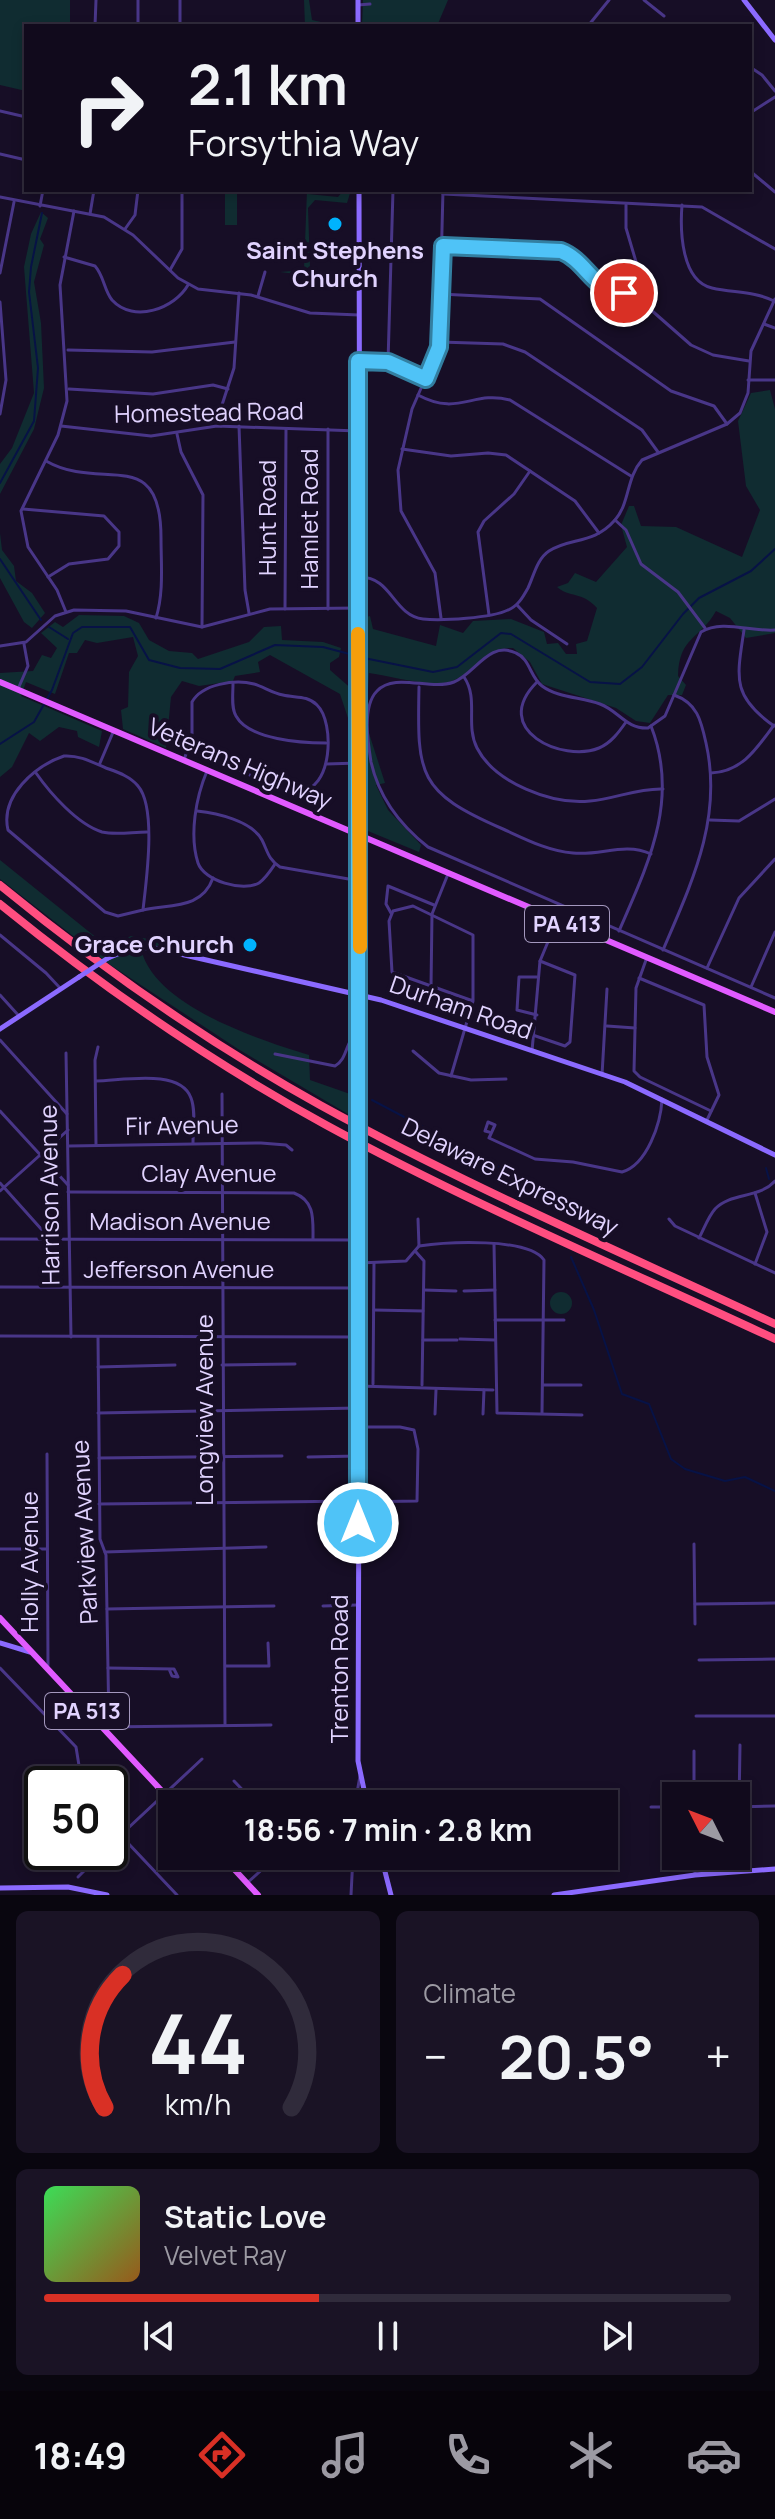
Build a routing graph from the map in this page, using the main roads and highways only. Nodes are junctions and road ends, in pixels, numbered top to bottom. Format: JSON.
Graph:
{"nodes":[{"id":1,"x":744,"y":0,"type":"edge"},
{"id":2,"x":358,"y":2,"type":"edge"},
{"id":3,"x":358,"y":24,"type":"edge"},
{"id":4,"x":775,"y":40,"type":"edge"},
{"id":5,"x":359,"y":192,"type":"edge"},
{"id":6,"x":0,"y":682,"type":"edge"},
{"id":7,"x":359,"y":834,"type":"junction"},
{"id":8,"x":0,"y":885,"type":"edge"},
{"id":9,"x":0,"y":904,"type":"edge"},
{"id":10,"x":360,"y":994,"type":"junction"},
{"id":11,"x":773,"y":1011,"type":"edge"},
{"id":12,"x":0,"y":1029,"type":"edge"},
{"id":13,"x":775,"y":1155,"type":"edge"},
{"id":14,"x":775,"y":1324,"type":"edge"},
{"id":15,"x":775,"y":1339,"type":"edge"},
{"id":16,"x":0,"y":1618,"type":"edge"},
{"id":17,"x":0,"y":1643,"type":"edge"},
{"id":18,"x":32,"y":1652,"type":"junction"},
{"id":19,"x":161,"y":1790,"type":"edge"},
{"id":20,"x":364,"y":1790,"type":"edge"},
{"id":21,"x":775,"y":1869,"type":"edge"},
{"id":22,"x":235,"y":1870,"type":"edge"},
{"id":23,"x":385,"y":1870,"type":"edge"},
{"id":24,"x":0,"y":1888,"type":"edge"},
{"id":25,"x":107,"y":1895,"type":"edge"},
{"id":26,"x":258,"y":1895,"type":"edge"},
{"id":27,"x":391,"y":1895,"type":"edge"},
{"id":28,"x":554,"y":1895,"type":"edge"}],
"edges":[{"from":1,"to":4,"type":"main road"},
{"from":2,"to":3,"type":"main road"},
{"from":5,"to":7,"type":"main road","name":"Trenton Road"},
{"from":6,"to":7,"type":"main road","name":"Veterans Highway","number":"PA 413"},
{"from":7,"to":10,"type":"main road","name":"Trenton Road"},
{"from":7,"to":11,"type":"main road","name":"Veterans Highway","number":"PA 413"},
{"from":8,"to":14,"type":"highway","name":"Delaware Expressway"},
{"from":9,"to":15,"type":"highway","name":"Delaware Expressway"},
{"from":10,"to":12,"type":"main road","name":"Durham Road","bridge":true},
{"from":10,"to":13,"type":"main road","name":"Durham Road"},
{"from":10,"to":20,"type":"main road","name":"Trenton Road","bridge":true},
{"from":16,"to":18,"type":"main road","number":"PA 513"},
{"from":17,"to":18,"type":"main road"},
{"from":18,"to":19,"type":"main road","number":"PA 513"},
{"from":21,"to":28,"type":"main road"},
{"from":22,"to":26,"type":"main road"},
{"from":23,"to":27,"type":"main road"},
{"from":24,"to":25,"type":"main road"}]}
